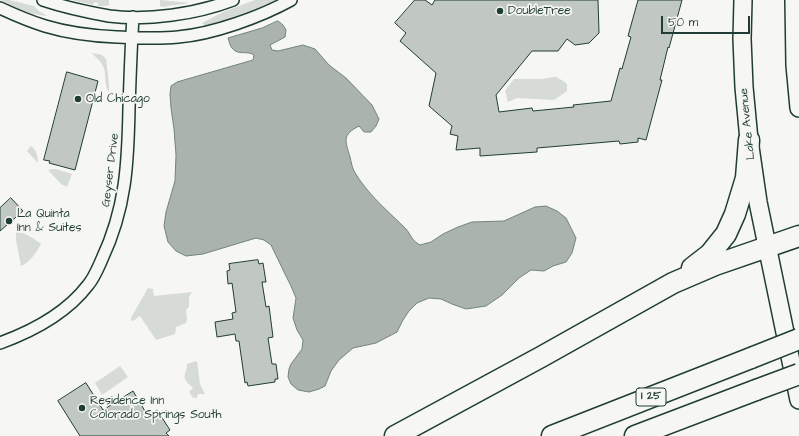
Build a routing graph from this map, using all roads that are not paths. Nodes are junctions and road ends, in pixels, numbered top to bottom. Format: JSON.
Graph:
{"nodes":[{"id":1,"x":43,"y":0,"type":"edge"},
{"id":2,"x":233,"y":0,"type":"edge"},
{"id":3,"x":291,"y":0,"type":"edge"},
{"id":4,"x":743,"y":0,"type":"edge"},
{"id":5,"x":794,"y":0,"type":"edge"},
{"id":6,"x":0,"y":8,"type":"edge"},
{"id":7,"x":133,"y":17,"type":"junction"},
{"id":8,"x":132,"y":38,"type":"junction"},
{"id":9,"x":799,"y":108,"type":"edge"},
{"id":10,"x":749,"y":140,"type":"junction"},
{"id":11,"x":799,"y":236,"type":"edge"},
{"id":12,"x":767,"y":248,"type":"junction"},
{"id":13,"x":673,"y":283,"type":"junction"},
{"id":14,"x":799,"y":339,"type":"edge"},
{"id":15,"x":0,"y":343,"type":"edge"},
{"id":16,"x":799,"y":374,"type":"edge"},
{"id":17,"x":799,"y":400,"type":"edge"},
{"id":18,"x":395,"y":436,"type":"edge"},
{"id":19,"x":552,"y":436,"type":"edge"},
{"id":20,"x":635,"y":436,"type":"edge"}],
"edges":[{"from":1,"to":7,"type":"street"},
{"from":2,"to":7,"type":"street"},
{"from":3,"to":8,"type":"street"},
{"from":4,"to":10,"type":"main road","name":"Lake Avenue"},
{"from":5,"to":9,"type":"main road"},
{"from":6,"to":8,"type":"street"},
{"from":7,"to":8,"type":"street","name":"Geyser Drive"},
{"from":8,"to":15,"type":"street","name":"Geyser Drive"},
{"from":10,"to":12,"type":"main road","name":"Lake Avenue"},
{"from":10,"to":13,"type":"highway"},
{"from":11,"to":12,"type":"highway"},
{"from":12,"to":13,"type":"highway"},
{"from":12,"to":17,"type":"main road","name":"Lake Avenue"},
{"from":13,"to":18,"type":"highway"},
{"from":14,"to":19,"type":"highway","number":"I 25","bridge":true},
{"from":16,"to":20,"type":"highway","number":"I 25","bridge":true}]}
